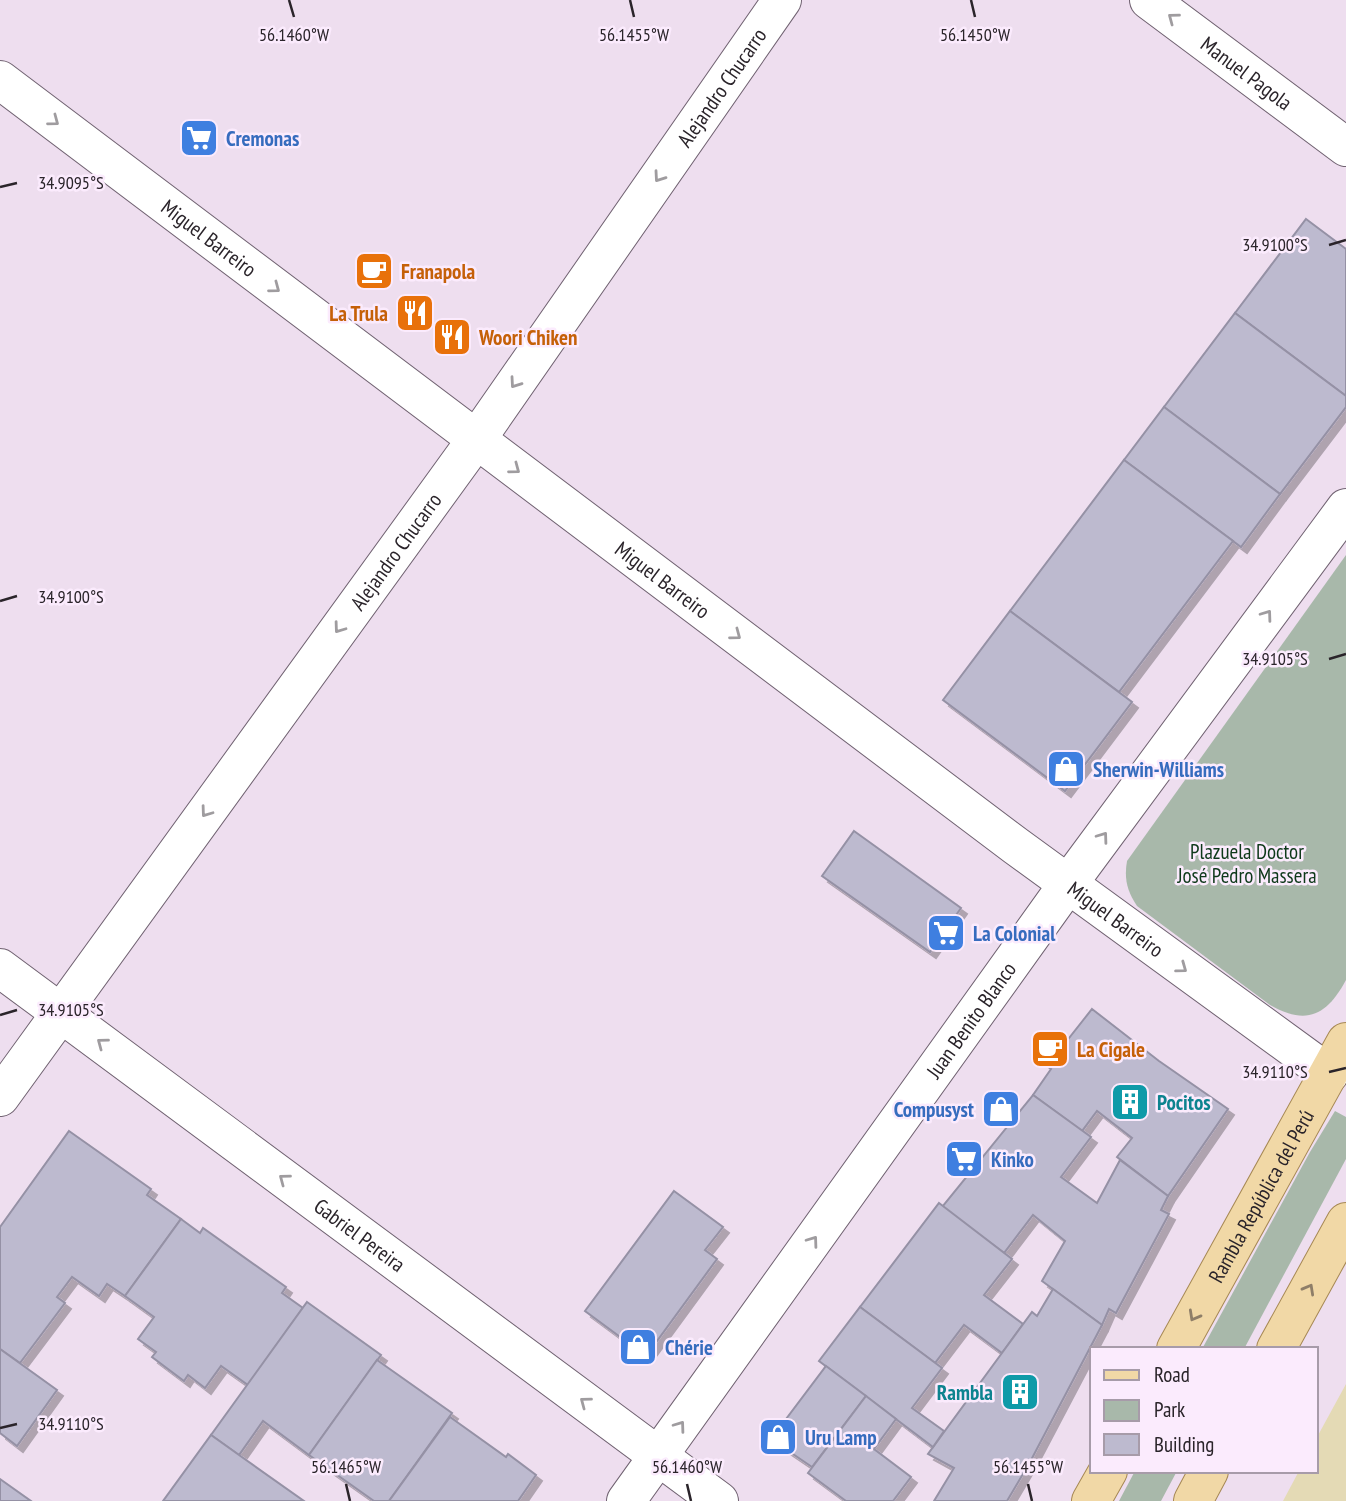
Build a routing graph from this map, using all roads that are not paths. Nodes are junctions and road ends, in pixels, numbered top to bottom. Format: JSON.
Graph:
{"nodes":[{"id":1,"x":782,"y":0,"type":"edge"},
{"id":2,"x":1149,"y":0,"type":"edge"},
{"id":3,"x":0,"y":80,"type":"edge"},
{"id":4,"x":1346,"y":147,"type":"edge"},
{"id":5,"x":476,"y":440,"type":"junction"},
{"id":6,"x":1346,"y":508,"type":"edge"},
{"id":7,"x":1068,"y":884,"type":"junction"},
{"id":8,"x":0,"y":968,"type":"edge"},
{"id":9,"x":60,"y":1013,"type":"junction"},
{"id":10,"x":1337,"y":1058,"type":"edge"},
{"id":11,"x":0,"y":1097,"type":"edge"},
{"id":12,"x":1346,"y":1222,"type":"edge"},
{"id":13,"x":1177,"y":1347,"type":"edge"},
{"id":14,"x":1277,"y":1347,"type":"edge"},
{"id":15,"x":659,"y":1456,"type":"junction"},
{"id":16,"x":1107,"y":1473,"type":"edge"},
{"id":17,"x":1208,"y":1473,"type":"edge"},
{"id":18,"x":626,"y":1501,"type":"edge"},
{"id":19,"x":719,"y":1501,"type":"edge"},
{"id":20,"x":1091,"y":1501,"type":"edge"},
{"id":21,"x":1192,"y":1501,"type":"edge"}],
"edges":[{"from":1,"to":5,"type":"street","name":"Alejandro Chucarro","one_way":true},
{"from":4,"to":2,"type":"street","name":"Manuel Pagola","one_way":true},
{"from":3,"to":5,"type":"street","name":"Miguel Barreiro","one_way":true},
{"from":5,"to":7,"type":"street","name":"Miguel Barreiro","one_way":true},
{"from":5,"to":9,"type":"street","name":"Alejandro Chucarro","one_way":true},
{"from":7,"to":6,"type":"street","name":"Juan Benito Blanco","one_way":true},
{"from":7,"to":10,"type":"street","name":"Miguel Barreiro","one_way":true},
{"from":15,"to":7,"type":"street","name":"Juan Benito Blanco","one_way":true},
{"from":8,"to":9,"type":"street","name":"Gabriel Pereira"},
{"from":9,"to":11,"type":"street","name":"Alejandro Chucarro"},
{"from":15,"to":9,"type":"street","name":"Gabriel Pereira","one_way":true},
{"from":10,"to":13,"type":"main road","name":"Rambla República del Perú","one_way":true},
{"from":14,"to":12,"type":"main road","one_way":true},
{"from":15,"to":18,"type":"street","name":"Juan Benito Blanco"},
{"from":15,"to":19,"type":"street","name":"Gabriel Pereira"},
{"from":16,"to":20,"type":"main road"},
{"from":17,"to":21,"type":"main road"}]}
